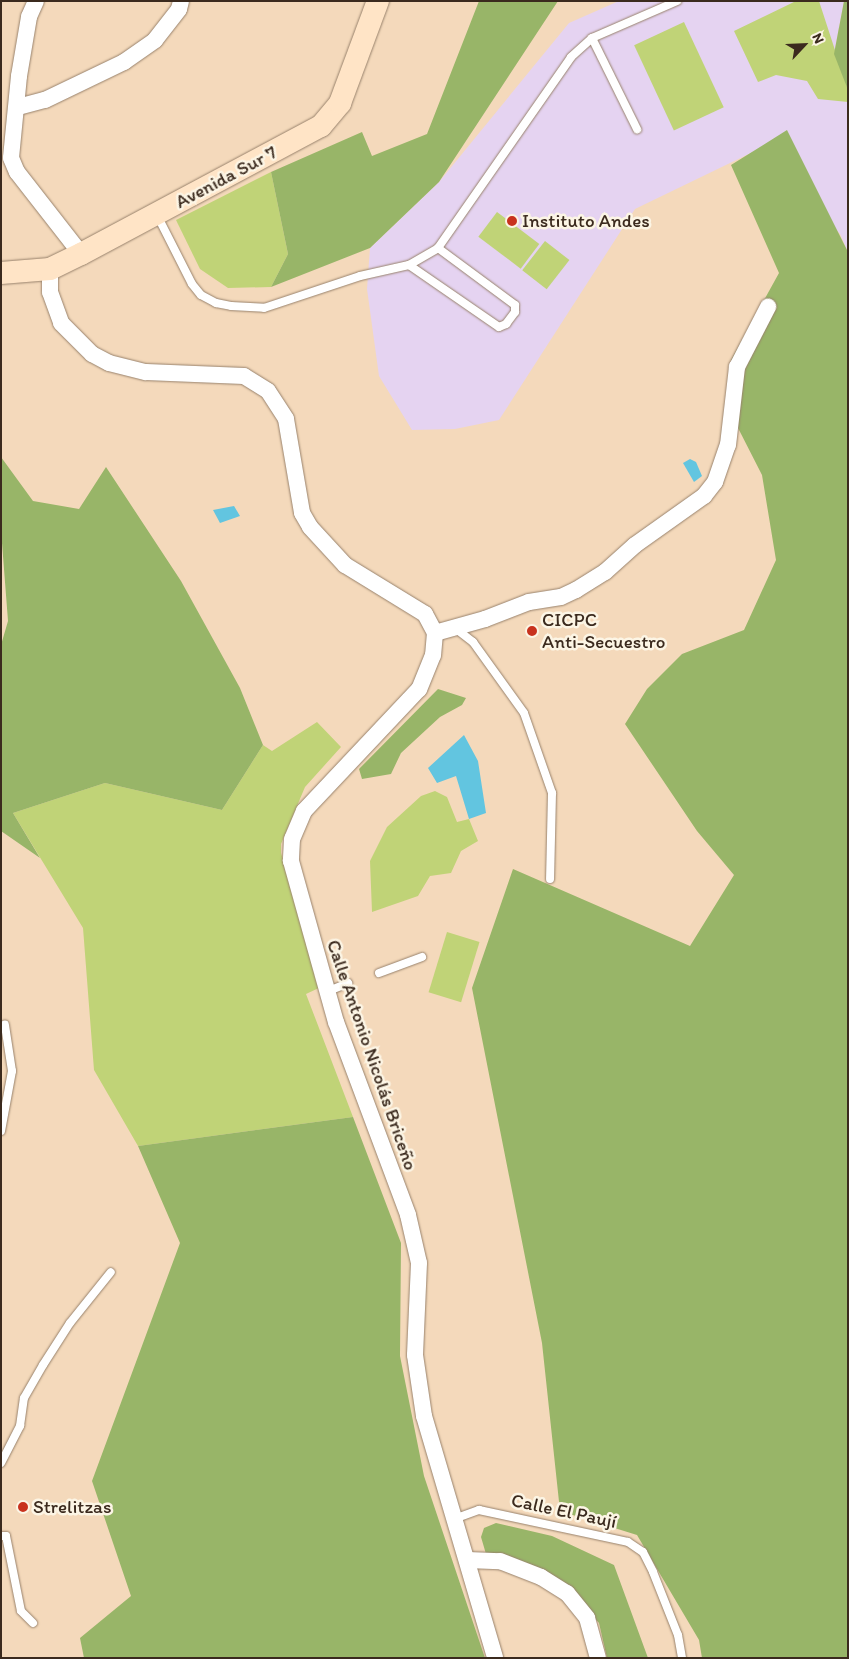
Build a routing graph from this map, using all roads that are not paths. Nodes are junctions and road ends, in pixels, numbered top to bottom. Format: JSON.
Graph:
{"nodes":[{"id":1,"x":36,"y":1,"type":"edge"},
{"id":2,"x":181,"y":1,"type":"edge"},
{"id":3,"x":378,"y":1,"type":"edge"},
{"id":4,"x":676,"y":1,"type":"edge"},
{"id":5,"x":592,"y":38,"type":"junction"},
{"id":6,"x":18,"y":106,"type":"junction"},
{"id":7,"x":637,"y":129,"type":"dead end"},
{"id":8,"x":156,"y":215,"type":"junction"},
{"id":9,"x":438,"y":248,"type":"junction"},
{"id":10,"x":81,"y":254,"type":"junction"},
{"id":11,"x":409,"y":265,"type":"junction"},
{"id":12,"x":50,"y":269,"type":"junction"},
{"id":13,"x":1,"y":273,"type":"edge"},
{"id":14,"x":768,"y":307,"type":"dead end"},
{"id":15,"x":455,"y":628,"type":"junction"},
{"id":16,"x":435,"y":633,"type":"junction"},
{"id":17,"x":550,"y":878,"type":"dead end"},
{"id":18,"x":422,"y":957,"type":"dead end"},
{"id":19,"x":379,"y":973,"type":"dead end"},
{"id":20,"x":348,"y":983,"type":"dead end"},
{"id":21,"x":326,"y":992,"type":"junction"},
{"id":22,"x":5,"y":1025,"type":"dead end"},
{"id":23,"x":1,"y":1131,"type":"edge"},
{"id":24,"x":111,"y":1272,"type":"dead end"},
{"id":25,"x":1,"y":1463,"type":"edge"},
{"id":26,"x":454,"y":1518,"type":"junction"},
{"id":27,"x":1,"y":1536,"type":"edge"},
{"id":28,"x":467,"y":1560,"type":"junction"},
{"id":29,"x":33,"y":1623,"type":"dead end"},
{"id":30,"x":495,"y":1658,"type":"edge"},
{"id":31,"x":598,"y":1658,"type":"edge"},
{"id":32,"x":682,"y":1658,"type":"edge"}],
"edges":[{"from":1,"to":6,"type":"street"},
{"from":2,"to":6,"type":"street"},
{"from":3,"to":8,"type":"main road","name":"Avenida Sur 7"},
{"from":4,"to":5,"type":"lane"},
{"from":5,"to":7,"type":"lane"},
{"from":5,"to":9,"type":"lane"},
{"from":6,"to":10,"type":"street"},
{"from":8,"to":10,"type":"main road","name":"Avenida Sur 7"},
{"from":8,"to":11,"type":"lane"},
{"from":9,"to":11,"type":"lane"},
{"from":9,"to":11,"type":"lane"},
{"from":10,"to":12,"type":"main road","name":"Avenida Sur 7"},
{"from":12,"to":13,"type":"main road","name":"Avenida Sur 7"},
{"from":12,"to":16,"type":"street"},
{"from":14,"to":15,"type":"street"},
{"from":15,"to":16,"type":"street"},
{"from":15,"to":17,"type":"lane"},
{"from":16,"to":21,"type":"street","name":"Calle Antonio Nicolás Briceño"},
{"from":18,"to":19,"type":"lane"},
{"from":20,"to":21,"type":"lane"},
{"from":21,"to":26,"type":"street","name":"Calle Antonio Nicolás Briceño"},
{"from":22,"to":23,"type":"lane"},
{"from":24,"to":25,"type":"lane"},
{"from":26,"to":28,"type":"street","name":"Calle Antonio Nicolás Briceño"},
{"from":26,"to":32,"type":"lane","name":"Calle El Paují"},
{"from":27,"to":29,"type":"lane"},
{"from":28,"to":30,"type":"street","name":"Calle Antonio Nicolás Briceño"},
{"from":28,"to":31,"type":"street"}]}
